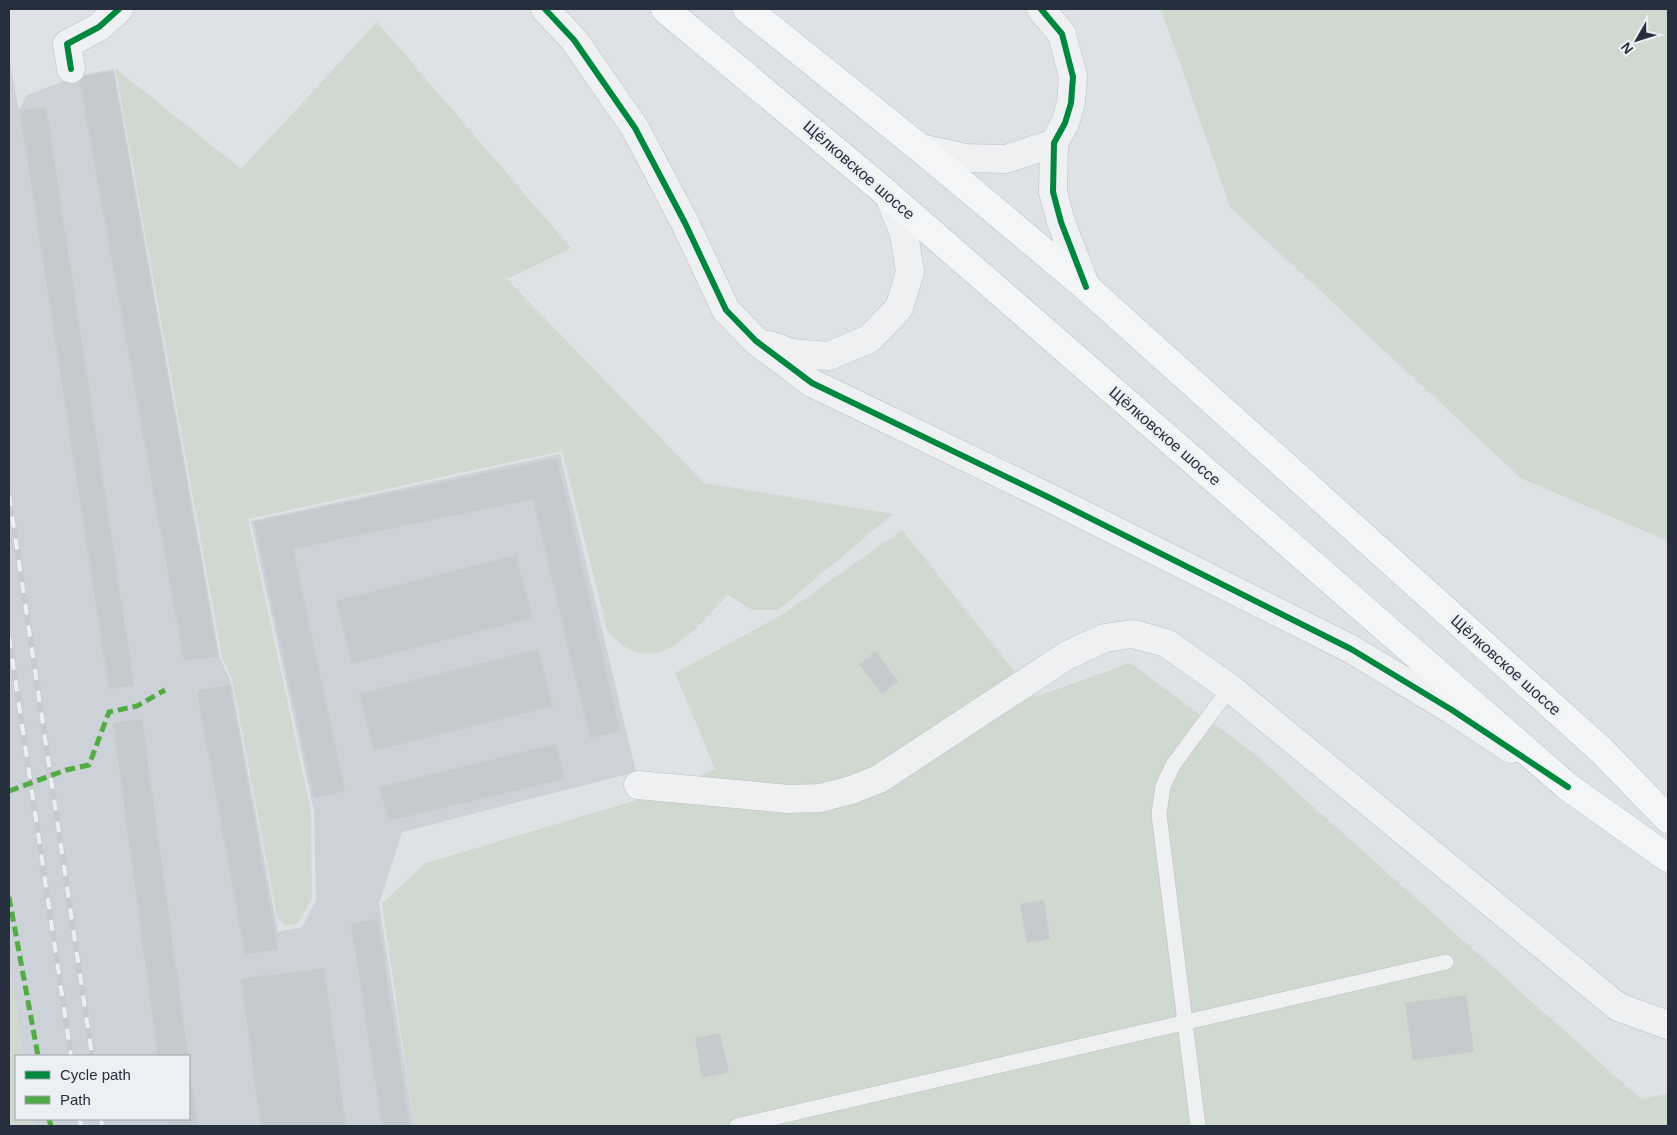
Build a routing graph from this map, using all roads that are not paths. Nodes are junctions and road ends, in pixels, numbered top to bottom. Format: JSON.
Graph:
{"nodes":[{"id":1,"x":119,"y":9,"type":"edge"},
{"id":2,"x":545,"y":9,"type":"edge"},
{"id":3,"x":664,"y":9,"type":"edge"},
{"id":4,"x":747,"y":9,"type":"edge"},
{"id":5,"x":1041,"y":9,"type":"edge"},
{"id":6,"x":71,"y":69,"type":"dead end"},
{"id":7,"x":1054,"y":143,"type":"junction"},
{"id":8,"x":920,"y":148,"type":"junction"},
{"id":9,"x":889,"y":196,"type":"junction"},
{"id":10,"x":1086,"y":287,"type":"junction"},
{"id":11,"x":756,"y":341,"type":"junction"},
{"id":12,"x":1230,"y":688,"type":"junction"},
{"id":13,"x":638,"y":785,"type":"dead end"},
{"id":14,"x":1568,"y":787,"type":"junction"},
{"id":15,"x":1668,"y":819,"type":"edge"},
{"id":16,"x":1668,"y":858,"type":"edge"},
{"id":17,"x":1446,"y":962,"type":"dead end"},
{"id":18,"x":1186,"y":1024,"type":"junction"},
{"id":19,"x":1668,"y":1025,"type":"edge"},
{"id":20,"x":737,"y":1126,"type":"edge"},
{"id":21,"x":1198,"y":1126,"type":"edge"}],
"edges":[{"from":1,"to":6,"type":"street"},
{"from":2,"to":11,"type":"street"},
{"from":3,"to":9,"type":"main road","name":"Щёлковское шоссе"},
{"from":4,"to":8,"type":"main road","name":"Щёлковское шоссе"},
{"from":5,"to":7,"type":"street"},
{"from":7,"to":8,"type":"street"},
{"from":7,"to":10,"type":"street"},
{"from":8,"to":10,"type":"main road","name":"Щёлковское шоссе"},
{"from":9,"to":11,"type":"street"},
{"from":9,"to":14,"type":"main road","name":"Щёлковское шоссе"},
{"from":10,"to":15,"type":"main road","name":"Щёлковское шоссе"},
{"from":11,"to":14,"type":"street"},
{"from":12,"to":13,"type":"street"},
{"from":12,"to":18,"type":"lane"},
{"from":12,"to":19,"type":"street"},
{"from":14,"to":16,"type":"main road","name":"Щёлковское шоссе"},
{"from":17,"to":18,"type":"lane"},
{"from":18,"to":20,"type":"lane"},
{"from":18,"to":21,"type":"lane"}]}
